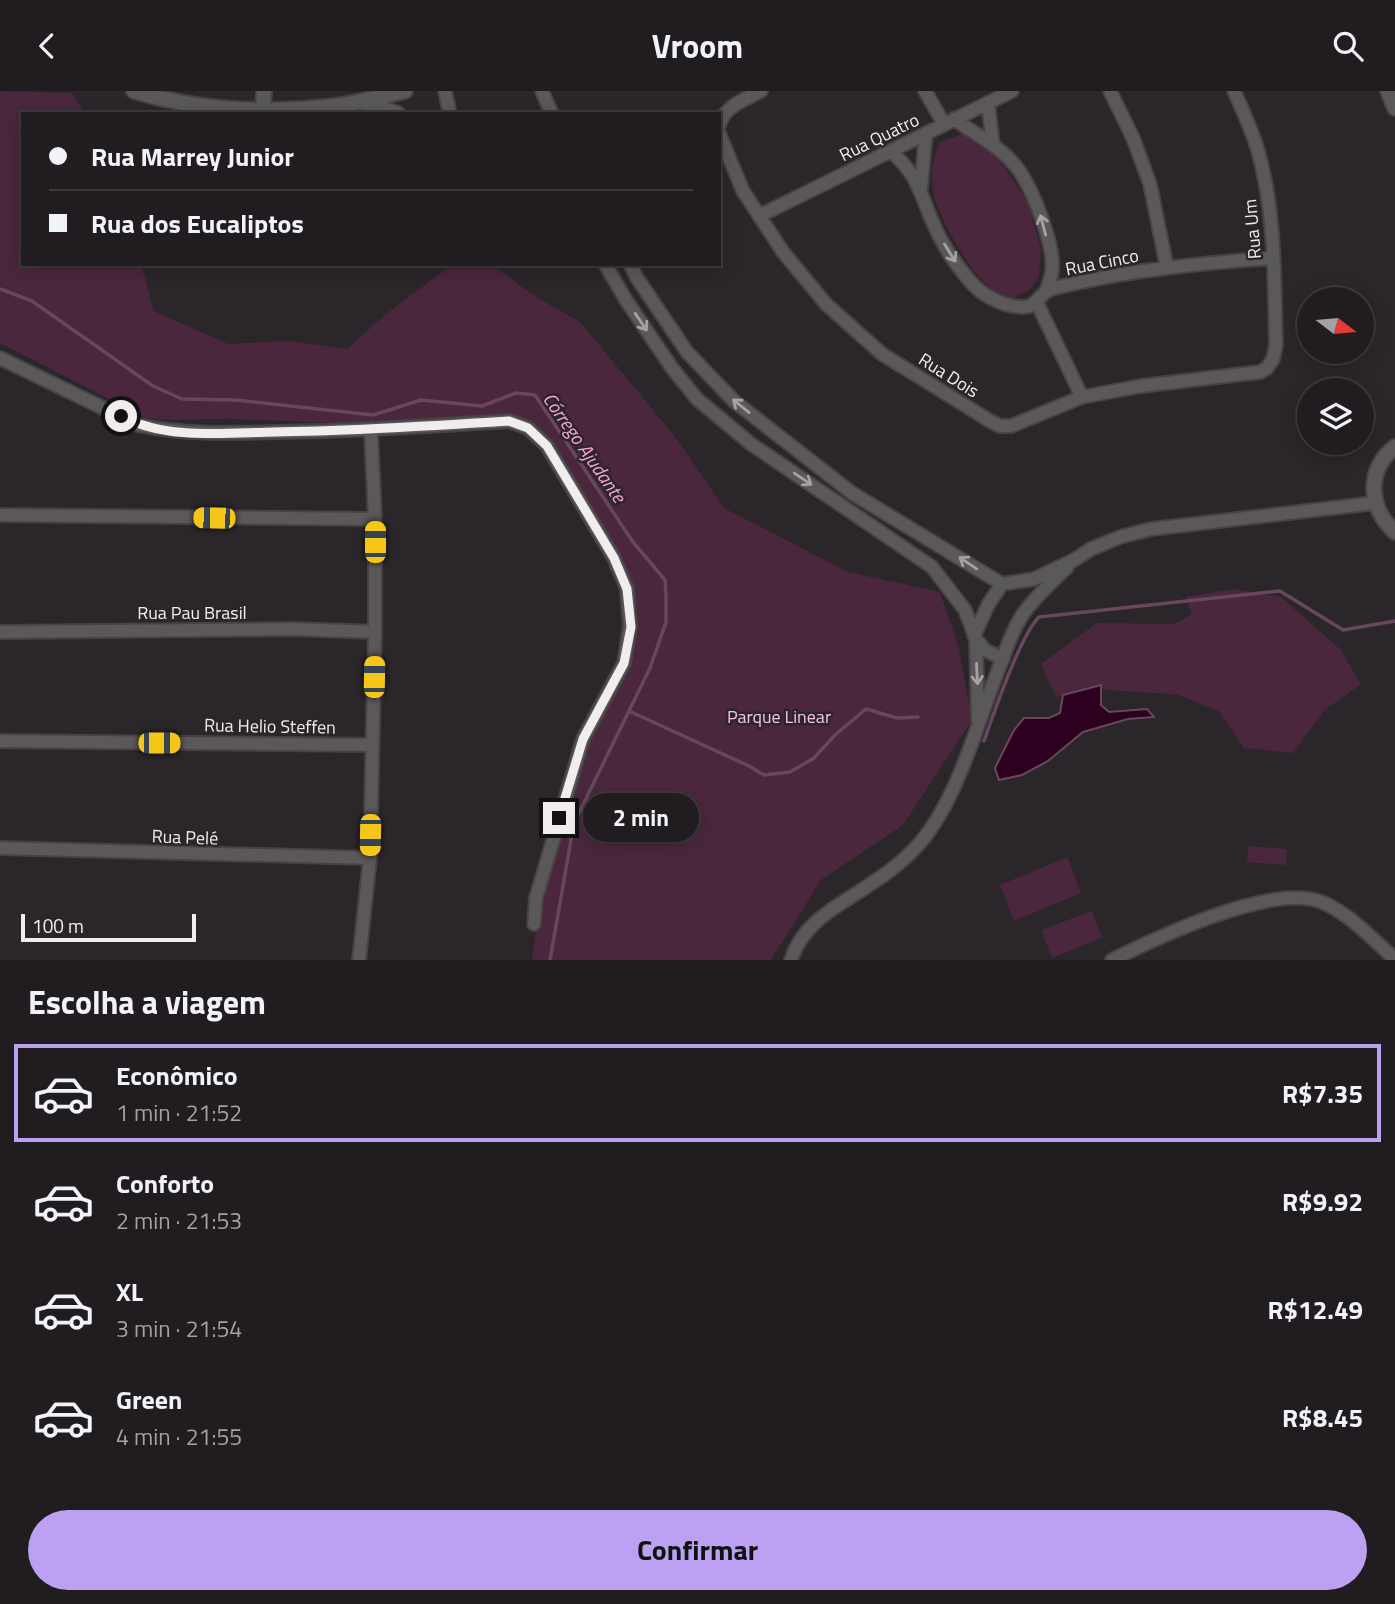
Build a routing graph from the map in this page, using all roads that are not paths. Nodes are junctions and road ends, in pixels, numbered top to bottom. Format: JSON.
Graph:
{"nodes":[{"id":1,"x":134,"y":91,"type":"edge"},
{"id":2,"x":264,"y":91,"type":"edge"},
{"id":3,"x":405,"y":91,"type":"edge"},
{"id":4,"x":446,"y":91,"type":"edge"},
{"id":5,"x":541,"y":91,"type":"edge"},
{"id":6,"x":761,"y":91,"type":"edge"},
{"id":7,"x":925,"y":91,"type":"edge"},
{"id":8,"x":1012,"y":91,"type":"edge"},
{"id":9,"x":1110,"y":91,"type":"edge"},
{"id":10,"x":1234,"y":91,"type":"edge"},
{"id":11,"x":1388,"y":91,"type":"edge"},
{"id":12,"x":360,"y":101,"type":"junction"},
{"id":13,"x":988,"y":103,"type":"junction"},
{"id":14,"x":1395,"y":108,"type":"edge"},
{"id":15,"x":262,"y":109,"type":"junction"},
{"id":16,"x":392,"y":112,"type":"edge"},
{"id":17,"x":450,"y":112,"type":"edge"},
{"id":18,"x":551,"y":112,"type":"edge"},
{"id":19,"x":721,"y":120,"type":"edge"},
{"id":20,"x":949,"y":122,"type":"junction"},
{"id":21,"x":926,"y":134,"type":"junction"},
{"id":22,"x":721,"y":138,"type":"edge"},
{"id":23,"x":993,"y":145,"type":"junction"},
{"id":24,"x":891,"y":151,"type":"junction"},
{"id":25,"x":921,"y":192,"type":"junction"},
{"id":26,"x":761,"y":215,"type":"junction"},
{"id":27,"x":1273,"y":258,"type":"junction"},
{"id":28,"x":606,"y":266,"type":"edge"},
{"id":29,"x":631,"y":266,"type":"edge"},
{"id":30,"x":1167,"y":268,"type":"junction"},
{"id":31,"x":1052,"y":269,"type":"junction"},
{"id":32,"x":1074,"y":284,"type":"junction"},
{"id":33,"x":1046,"y":292,"type":"junction"},
{"id":34,"x":1037,"y":303,"type":"junction"},
{"id":35,"x":0,"y":358,"type":"edge"},
{"id":36,"x":1268,"y":368,"type":"joint"},
{"id":37,"x":1082,"y":397,"type":"junction"},
{"id":38,"x":371,"y":431,"type":"junction"},
{"id":39,"x":1395,"y":447,"type":"edge"},
{"id":40,"x":1375,"y":503,"type":"junction"},
{"id":41,"x":0,"y":515,"type":"edge"},
{"id":42,"x":375,"y":519,"type":"junction"},
{"id":43,"x":1395,"y":532,"type":"edge"},
{"id":44,"x":1074,"y":560,"type":"junction"},
{"id":45,"x":1002,"y":585,"type":"junction"},
{"id":46,"x":5,"y":631,"type":"edge"},
{"id":47,"x":375,"y":632,"type":"junction"},
{"id":48,"x":975,"y":638,"type":"junction"},
{"id":49,"x":1003,"y":659,"type":"junction"},
{"id":50,"x":978,"y":720,"type":"junction"},
{"id":51,"x":0,"y":741,"type":"edge"},
{"id":52,"x":372,"y":745,"type":"junction"},
{"id":53,"x":0,"y":848,"type":"edge"},
{"id":54,"x":370,"y":858,"type":"junction"},
{"id":55,"x":534,"y":924,"type":"dead end"},
{"id":56,"x":1377,"y":943,"type":"junction"},
{"id":57,"x":1395,"y":959,"type":"edge"},
{"id":58,"x":359,"y":960,"type":"edge"},
{"id":59,"x":791,"y":960,"type":"edge"},
{"id":60,"x":1112,"y":960,"type":"edge"},
{"id":61,"x":1384,"y":960,"type":"edge"}],
"edges":[{"from":1,"to":15,"type":"street"},
{"from":2,"to":15,"type":"street"},
{"from":3,"to":12,"type":"street"},
{"from":4,"to":17,"type":"street"},
{"from":5,"to":18,"type":"street"},
{"from":6,"to":19,"type":"street"},
{"from":7,"to":20,"type":"street"},
{"from":8,"to":13,"type":"street","name":"Rua Quatro"},
{"from":9,"to":30,"type":"street"},
{"from":10,"to":27,"type":"street","name":"Rua Um"},
{"from":11,"to":14,"type":"street"},
{"from":12,"to":15,"type":"street"},
{"from":12,"to":16,"type":"street"},
{"from":13,"to":20,"type":"street","name":"Rua Quatro"},
{"from":13,"to":23,"type":"street"},
{"from":20,"to":21,"type":"street","name":"Rua Quatro"},
{"from":20,"to":23,"type":"street"},
{"from":21,"to":24,"type":"street","name":"Rua Quatro"},
{"from":21,"to":25,"type":"street"},
{"from":22,"to":26,"type":"street","name":"Rua Dois"},
{"from":31,"to":23,"type":"street","one_way":true},
{"from":24,"to":25,"type":"street"},
{"from":24,"to":26,"type":"street","name":"Rua Quatro"},
{"from":25,"to":34,"type":"street","one_way":true},
{"from":26,"to":37,"type":"street","name":"Rua Dois"},
{"from":27,"to":30,"type":"street","name":"Rua Cinco"},
{"from":27,"to":36,"type":"street","name":"Rua Um"},
{"from":28,"to":48,"type":"street","one_way":true},
{"from":45,"to":29,"type":"street","one_way":true},
{"from":30,"to":32,"type":"street","name":"Rua Cinco"},
{"from":31,"to":32,"type":"street"},
{"from":31,"to":33,"type":"street"},
{"from":32,"to":33,"type":"street","name":"Rua Cinco"},
{"from":33,"to":34,"type":"street","name":"Rua Cinco"},
{"from":34,"to":37,"type":"street"},
{"from":35,"to":38,"type":"street"},
{"from":36,"to":37,"type":"street","name":"Rua Dois"},
{"from":38,"to":42,"type":"street"},
{"from":38,"to":55,"type":"street"},
{"from":39,"to":40,"type":"street"},
{"from":40,"to":43,"type":"street"},
{"from":40,"to":44,"type":"street"},
{"from":41,"to":42,"type":"street"},
{"from":42,"to":47,"type":"street"},
{"from":44,"to":45,"type":"street"},
{"from":44,"to":49,"type":"street"},
{"from":45,"to":48,"type":"street"},
{"from":46,"to":47,"type":"street","name":"Rua Pau Brasil"},
{"from":47,"to":52,"type":"street"},
{"from":48,"to":49,"type":"street"},
{"from":48,"to":50,"type":"street","one_way":true},
{"from":49,"to":50,"type":"street"},
{"from":50,"to":59,"type":"street"},
{"from":51,"to":52,"type":"street","name":"Rua Helio Steffen"},
{"from":52,"to":54,"type":"street"},
{"from":53,"to":54,"type":"street","name":"Rua Pelé"},
{"from":54,"to":58,"type":"street"},
{"from":56,"to":57,"type":"street"},
{"from":56,"to":60,"type":"street"},
{"from":56,"to":61,"type":"street"}]}
